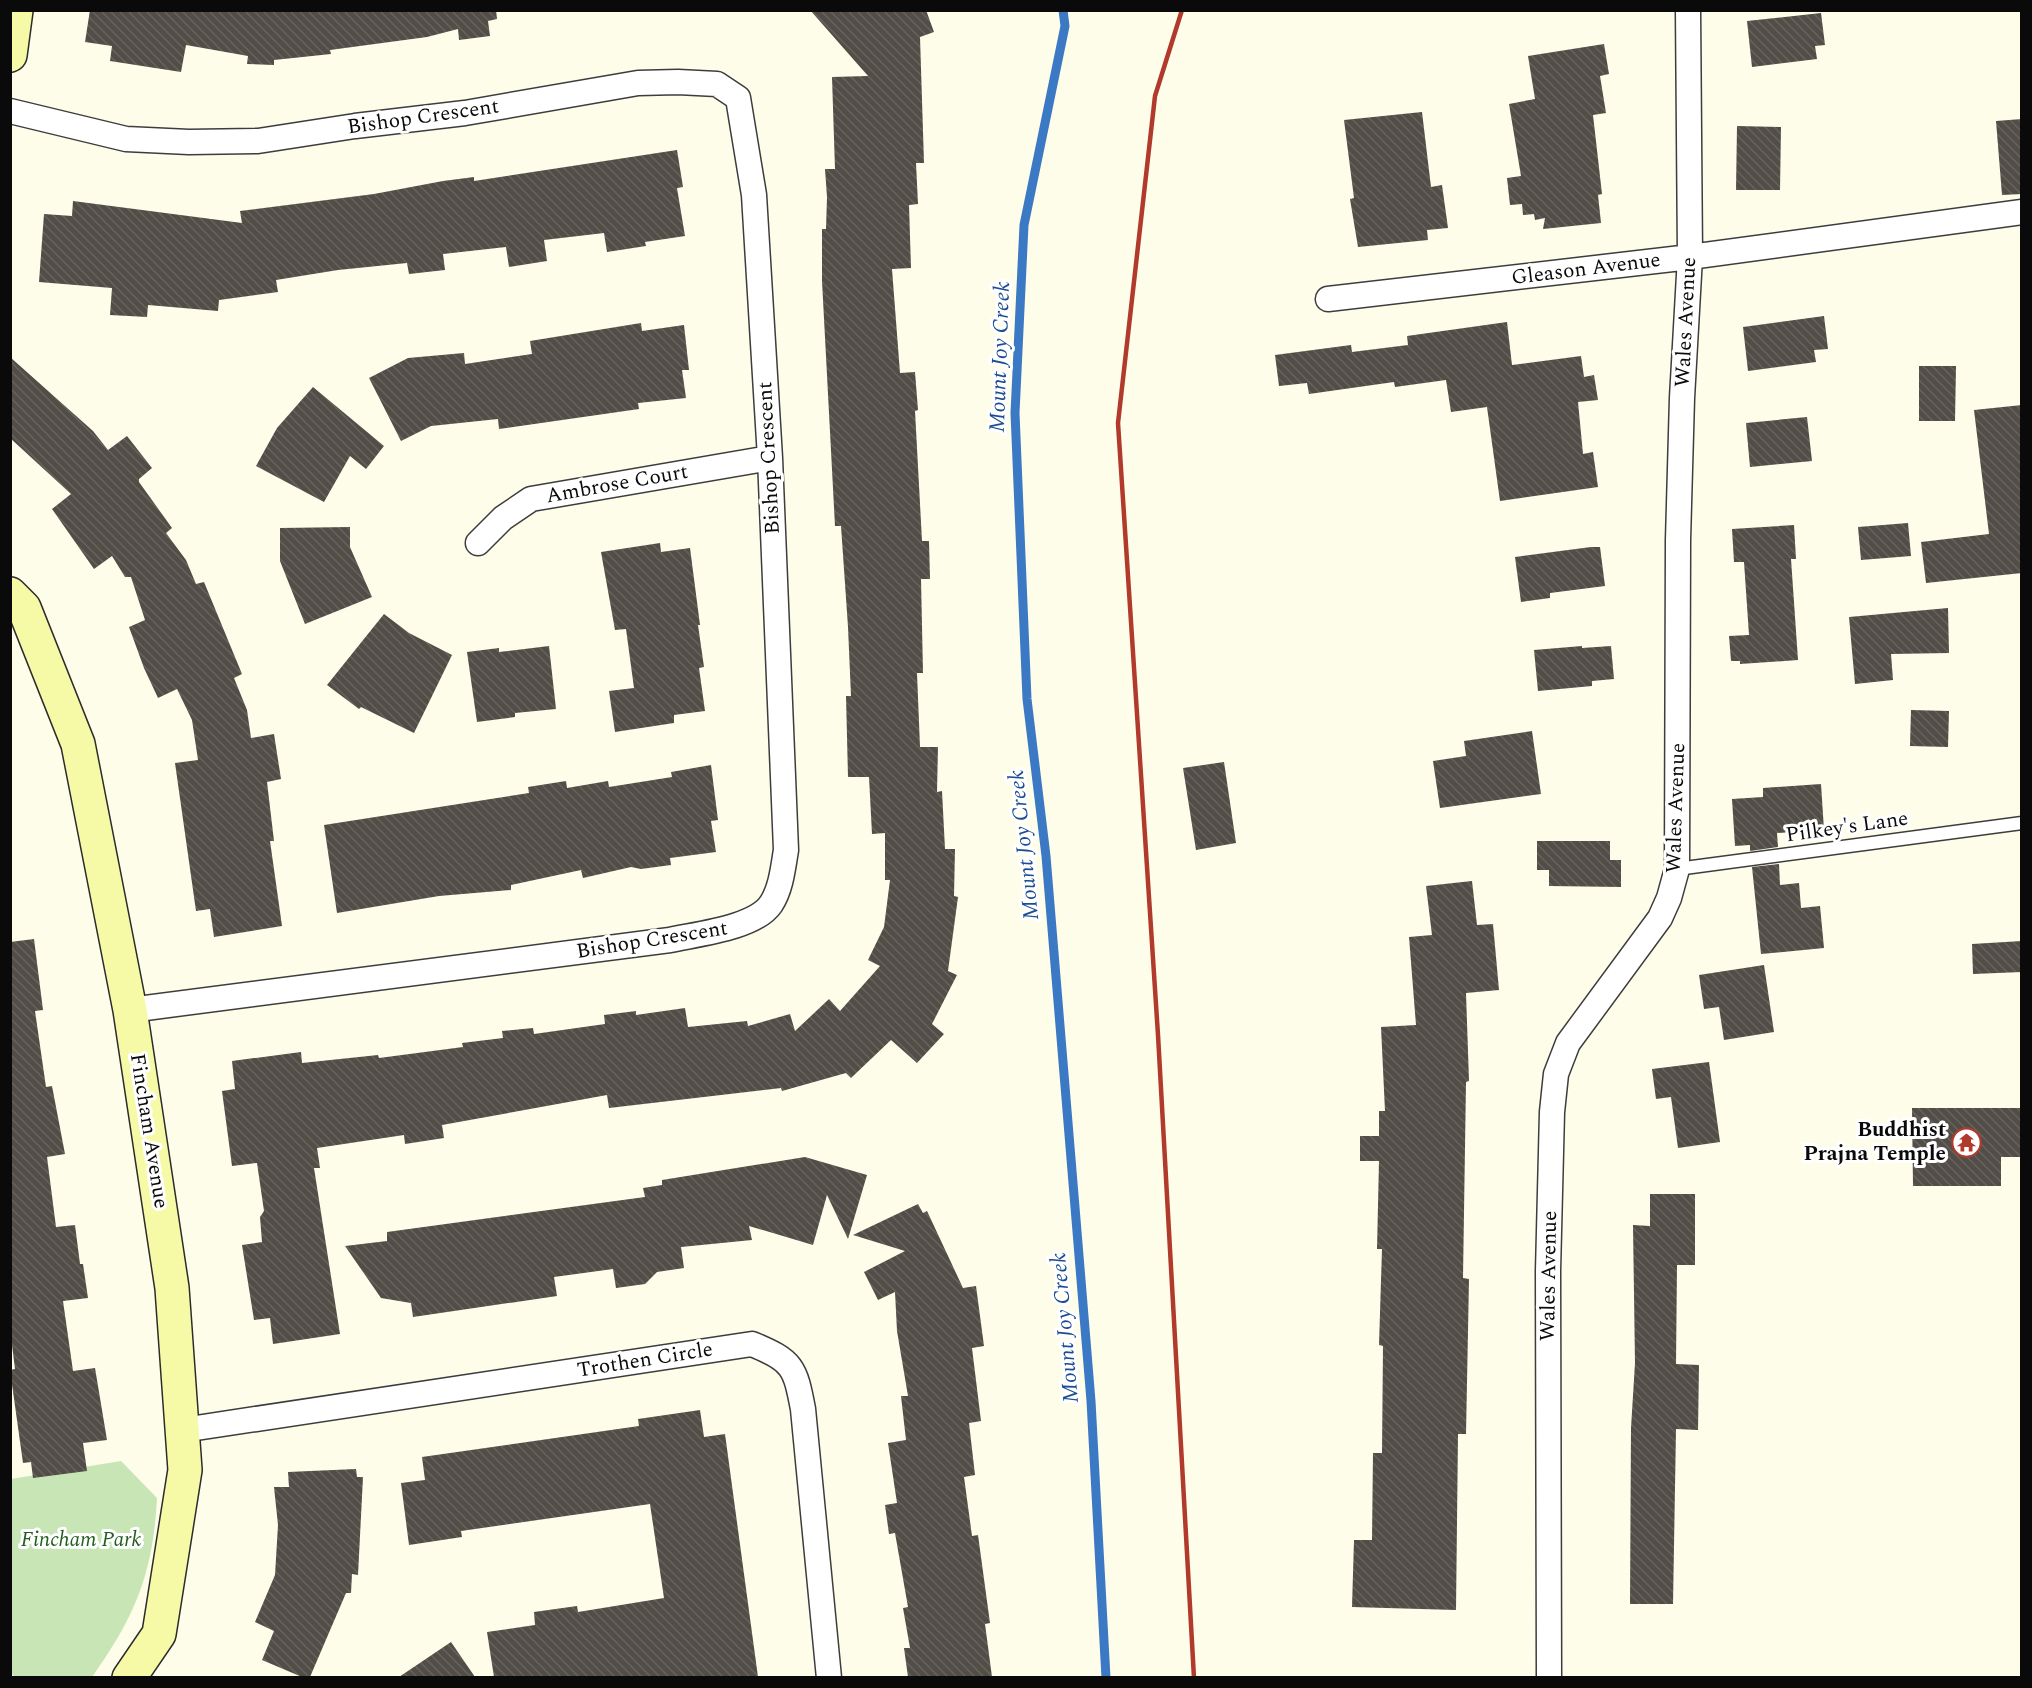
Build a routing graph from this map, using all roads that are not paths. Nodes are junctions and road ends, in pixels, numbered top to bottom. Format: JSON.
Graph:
{"nodes":[{"id":1,"x":16,"y":10,"type":"edge"},
{"id":2,"x":1688,"y":10,"type":"edge"},
{"id":3,"x":10,"y":55,"type":"edge"},
{"id":4,"x":10,"y":111,"type":"edge"},
{"id":5,"x":2022,"y":212,"type":"edge"},
{"id":6,"x":1690,"y":257,"type":"junction"},
{"id":7,"x":1328,"y":299,"type":"dead end"},
{"id":8,"x":770,"y":458,"type":"junction"},
{"id":9,"x":478,"y":543,"type":"dead end"},
{"id":10,"x":10,"y":594,"type":"edge"},
{"id":11,"x":2022,"y":823,"type":"edge"},
{"id":12,"x":1677,"y":869,"type":"junction"},
{"id":13,"x":130,"y":1010,"type":"junction"},
{"id":14,"x":183,"y":1430,"type":"junction"},
{"id":15,"x":129,"y":1677,"type":"edge"},
{"id":16,"x":829,"y":1677,"type":"edge"},
{"id":17,"x":1549,"y":1677,"type":"edge"}],
"edges":[{"from":1,"to":3,"type":"street"},
{"from":2,"to":6,"type":"street","name":"Wales Avenue"},
{"from":4,"to":8,"type":"street","name":"Bishop Crescent"},
{"from":5,"to":6,"type":"street","name":"Gleason Avenue"},
{"from":6,"to":7,"type":"street","name":"Gleason Avenue"},
{"from":6,"to":12,"type":"street","name":"Wales Avenue"},
{"from":8,"to":9,"type":"street","name":"Ambrose Court"},
{"from":8,"to":13,"type":"street","name":"Bishop Crescent"},
{"from":10,"to":13,"type":"street","name":"Fincham Avenue"},
{"from":11,"to":12,"type":"lane","name":"Pilkey's Lane"},
{"from":12,"to":17,"type":"street","name":"Wales Avenue"},
{"from":13,"to":14,"type":"street","name":"Fincham Avenue"},
{"from":14,"to":15,"type":"street","name":"Fincham Avenue"},
{"from":14,"to":16,"type":"street","name":"Trothen Circle"}]}
